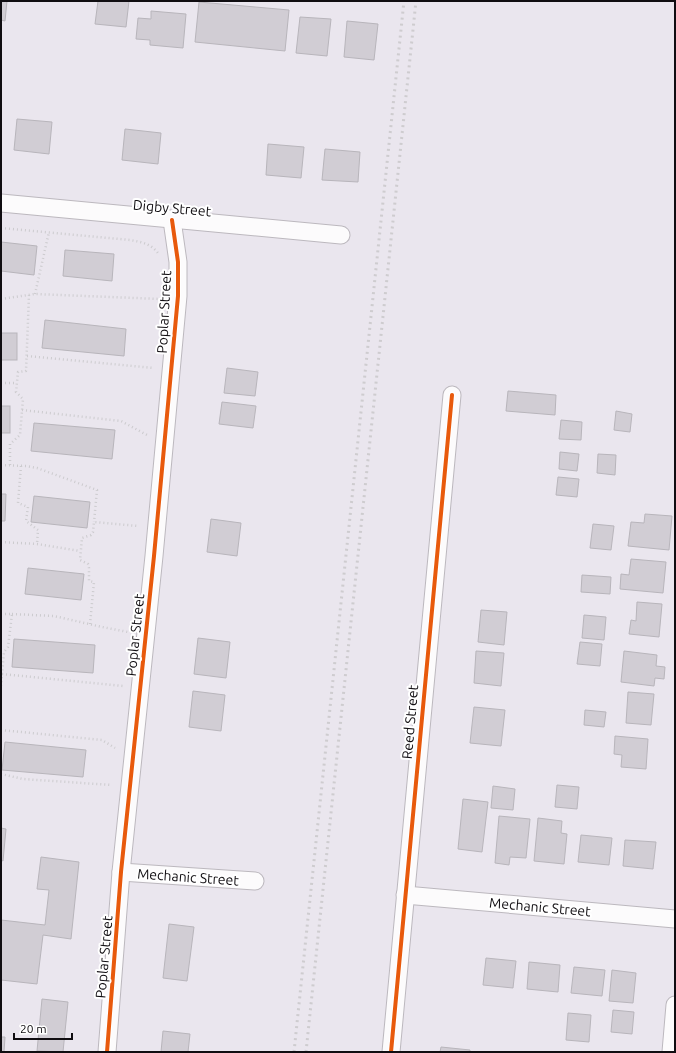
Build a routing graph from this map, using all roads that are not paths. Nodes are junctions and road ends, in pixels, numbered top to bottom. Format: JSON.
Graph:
{"nodes":[{"id":1,"x":1,"y":203,"type":"edge"},
{"id":2,"x":172,"y":220,"type":"junction"},
{"id":3,"x":341,"y":236,"type":"dead end"},
{"id":4,"x":452,"y":395,"type":"dead end"},
{"id":5,"x":121,"y":872,"type":"junction"},
{"id":6,"x":255,"y":881,"type":"dead end"},
{"id":7,"x":405,"y":895,"type":"junction"},
{"id":8,"x":675,"y":919,"type":"edge"},
{"id":9,"x":675,"y":1005,"type":"edge"},
{"id":10,"x":107,"y":1052,"type":"edge"},
{"id":11,"x":391,"y":1052,"type":"edge"},
{"id":12,"x":671,"y":1052,"type":"edge"}],
"edges":[{"from":1,"to":2,"type":"street","name":"Digby Street"},
{"from":2,"to":3,"type":"street","name":"Digby Street"},
{"from":2,"to":5,"type":"street","name":"Poplar Street"},
{"from":4,"to":7,"type":"street","name":"Reed Street"},
{"from":5,"to":6,"type":"street","name":"Mechanic Street"},
{"from":5,"to":10,"type":"street","name":"Poplar Street"},
{"from":7,"to":8,"type":"street","name":"Mechanic Street"},
{"from":7,"to":11,"type":"street","name":"Reed Street"},
{"from":9,"to":12,"type":"street"}]}
